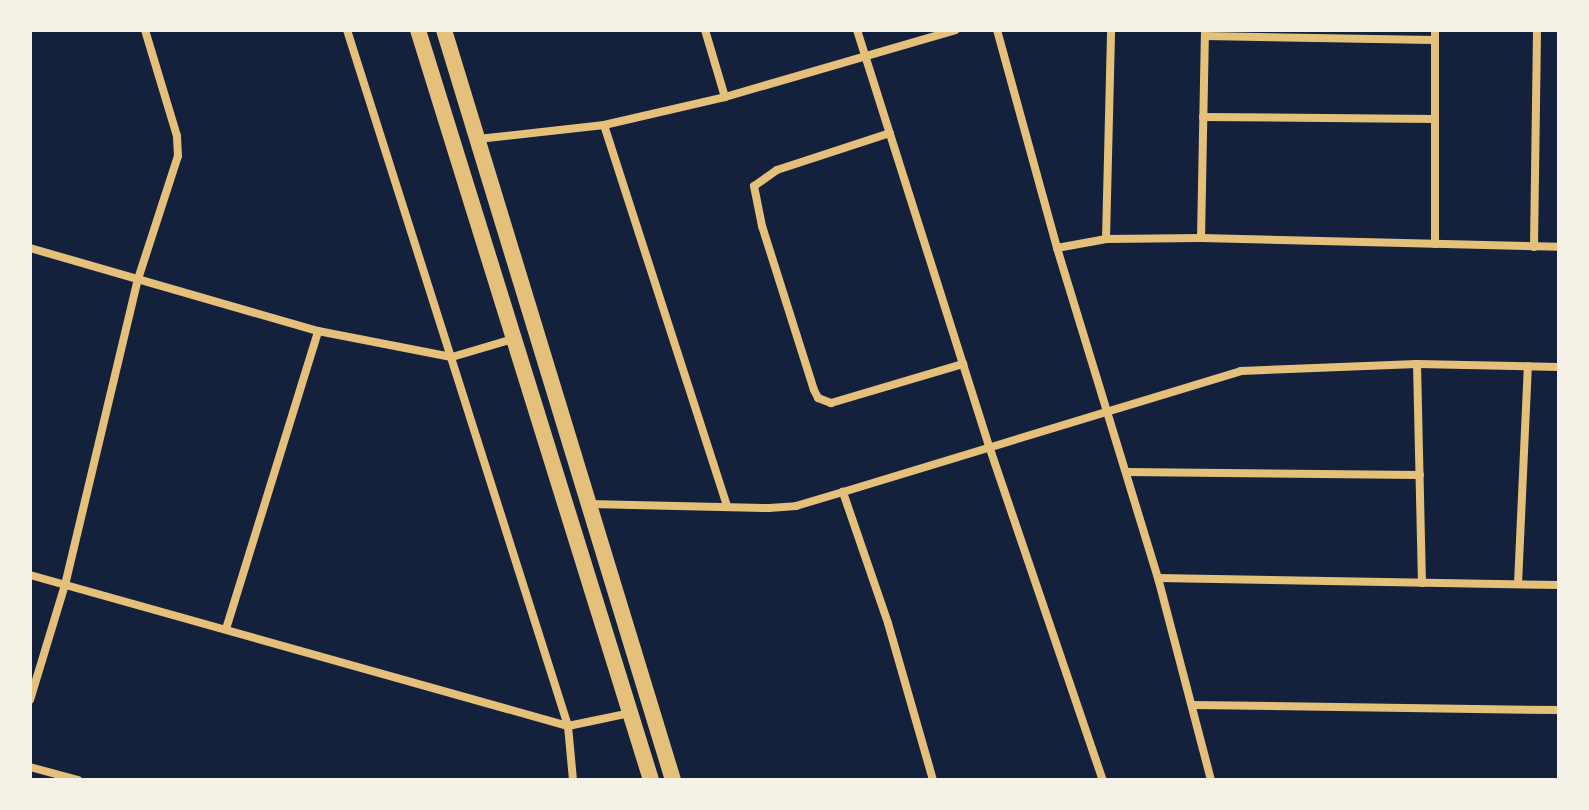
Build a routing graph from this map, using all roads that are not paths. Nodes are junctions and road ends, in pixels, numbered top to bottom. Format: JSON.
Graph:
{"nodes":[{"id":1,"x":145,"y":30,"type":"edge"},
{"id":2,"x":347,"y":30,"type":"edge"},
{"id":3,"x":418,"y":30,"type":"edge"},
{"id":4,"x":444,"y":30,"type":"edge"},
{"id":5,"x":705,"y":30,"type":"edge"},
{"id":6,"x":857,"y":30,"type":"edge"},
{"id":7,"x":955,"y":30,"type":"edge"},
{"id":8,"x":997,"y":30,"type":"edge"},
{"id":9,"x":1111,"y":30,"type":"edge"},
{"id":10,"x":1435,"y":30,"type":"edge"},
{"id":11,"x":1537,"y":30,"type":"edge"},
{"id":12,"x":1205,"y":33,"type":"edge"},
{"id":13,"x":1435,"y":40,"type":"junction"},
{"id":14,"x":865,"y":55,"type":"junction"},
{"id":15,"x":725,"y":97,"type":"junction"},
{"id":16,"x":1203,"y":117,"type":"junction"},
{"id":17,"x":1435,"y":119,"type":"junction"},
{"id":18,"x":604,"y":125,"type":"junction"},
{"id":19,"x":890,"y":133,"type":"junction"},
{"id":20,"x":478,"y":139,"type":"junction"},
{"id":21,"x":1201,"y":238,"type":"junction"},
{"id":22,"x":1106,"y":239,"type":"junction"},
{"id":23,"x":1435,"y":244,"type":"junction"},
{"id":24,"x":1534,"y":247,"type":"junction"},
{"id":25,"x":1559,"y":247,"type":"edge"},
{"id":26,"x":30,"y":248,"type":"edge"},
{"id":27,"x":1057,"y":248,"type":"junction"},
{"id":28,"x":138,"y":279,"type":"junction"},
{"id":29,"x":318,"y":331,"type":"junction"},
{"id":30,"x":516,"y":338,"type":"junction"},
{"id":31,"x":452,"y":357,"type":"junction"},
{"id":32,"x":963,"y":364,"type":"junction"},
{"id":33,"x":1417,"y":364,"type":"junction"},
{"id":34,"x":1528,"y":366,"type":"junction"},
{"id":35,"x":1559,"y":367,"type":"edge"},
{"id":36,"x":1108,"y":413,"type":"junction"},
{"id":37,"x":990,"y":449,"type":"junction"},
{"id":38,"x":1126,"y":472,"type":"junction"},
{"id":39,"x":1420,"y":475,"type":"junction"},
{"id":40,"x":843,"y":492,"type":"junction"},
{"id":41,"x":589,"y":504,"type":"junction"},
{"id":42,"x":727,"y":506,"type":"junction"},
{"id":43,"x":30,"y":575,"type":"edge"},
{"id":44,"x":1158,"y":578,"type":"junction"},
{"id":45,"x":1422,"y":583,"type":"junction"},
{"id":46,"x":1518,"y":584,"type":"junction"},
{"id":47,"x":65,"y":585,"type":"junction"},
{"id":48,"x":1559,"y":585,"type":"edge"},
{"id":49,"x":226,"y":629,"type":"junction"},
{"id":50,"x":30,"y":700,"type":"edge"},
{"id":51,"x":1192,"y":705,"type":"junction"},
{"id":52,"x":1559,"y":710,"type":"edge"},
{"id":53,"x":631,"y":712,"type":"junction"},
{"id":54,"x":568,"y":726,"type":"junction"},
{"id":55,"x":30,"y":767,"type":"edge"},
{"id":56,"x":1101,"y":779,"type":"edge"},
{"id":57,"x":78,"y":780,"type":"edge"},
{"id":58,"x":573,"y":780,"type":"edge"},
{"id":59,"x":651,"y":780,"type":"edge"},
{"id":60,"x":673,"y":780,"type":"edge"},
{"id":61,"x":933,"y":780,"type":"edge"},
{"id":62,"x":1211,"y":780,"type":"edge"}],
"edges":[{"from":1,"to":28,"type":"street"},
{"from":2,"to":31,"type":"street"},
{"from":3,"to":30,"type":"highway"},
{"from":4,"to":20,"type":"highway"},
{"from":5,"to":15,"type":"street"},
{"from":6,"to":14,"type":"street"},
{"from":7,"to":14,"type":"street"},
{"from":8,"to":27,"type":"street"},
{"from":9,"to":22,"type":"street"},
{"from":10,"to":13,"type":"street"},
{"from":11,"to":24,"type":"street"},
{"from":12,"to":13,"type":"street"},
{"from":12,"to":16,"type":"street"},
{"from":13,"to":17,"type":"street"},
{"from":14,"to":15,"type":"street"},
{"from":14,"to":19,"type":"street"},
{"from":15,"to":18,"type":"street"},
{"from":16,"to":17,"type":"street"},
{"from":16,"to":21,"type":"street"},
{"from":17,"to":23,"type":"street"},
{"from":18,"to":20,"type":"street"},
{"from":18,"to":42,"type":"street"},
{"from":19,"to":32,"type":"street"},
{"from":19,"to":32,"type":"street"},
{"from":20,"to":41,"type":"highway"},
{"from":21,"to":22,"type":"street"},
{"from":21,"to":23,"type":"street"},
{"from":22,"to":27,"type":"street"},
{"from":23,"to":24,"type":"street"},
{"from":24,"to":25,"type":"street"},
{"from":26,"to":28,"type":"street"},
{"from":27,"to":36,"type":"street"},
{"from":28,"to":29,"type":"street"},
{"from":28,"to":47,"type":"street"},
{"from":29,"to":31,"type":"street"},
{"from":29,"to":49,"type":"street"},
{"from":30,"to":31,"type":"street"},
{"from":30,"to":53,"type":"highway"},
{"from":31,"to":54,"type":"street"},
{"from":32,"to":37,"type":"street"},
{"from":33,"to":34,"type":"street"},
{"from":33,"to":36,"type":"street"},
{"from":33,"to":39,"type":"street"},
{"from":34,"to":35,"type":"street"},
{"from":34,"to":46,"type":"street"},
{"from":36,"to":37,"type":"street"},
{"from":36,"to":38,"type":"street"},
{"from":37,"to":40,"type":"street"},
{"from":37,"to":56,"type":"street"},
{"from":38,"to":39,"type":"street"},
{"from":38,"to":44,"type":"street"},
{"from":39,"to":45,"type":"street"},
{"from":40,"to":42,"type":"street"},
{"from":40,"to":61,"type":"street"},
{"from":41,"to":42,"type":"street"},
{"from":41,"to":60,"type":"highway"},
{"from":43,"to":47,"type":"street"},
{"from":44,"to":45,"type":"street"},
{"from":44,"to":51,"type":"street"},
{"from":45,"to":46,"type":"street"},
{"from":46,"to":48,"type":"street"},
{"from":47,"to":49,"type":"street"},
{"from":47,"to":50,"type":"street"},
{"from":49,"to":54,"type":"street"},
{"from":51,"to":52,"type":"street"},
{"from":51,"to":62,"type":"street"},
{"from":53,"to":54,"type":"street"},
{"from":53,"to":59,"type":"highway"},
{"from":54,"to":58,"type":"street"},
{"from":55,"to":57,"type":"street"}]}
